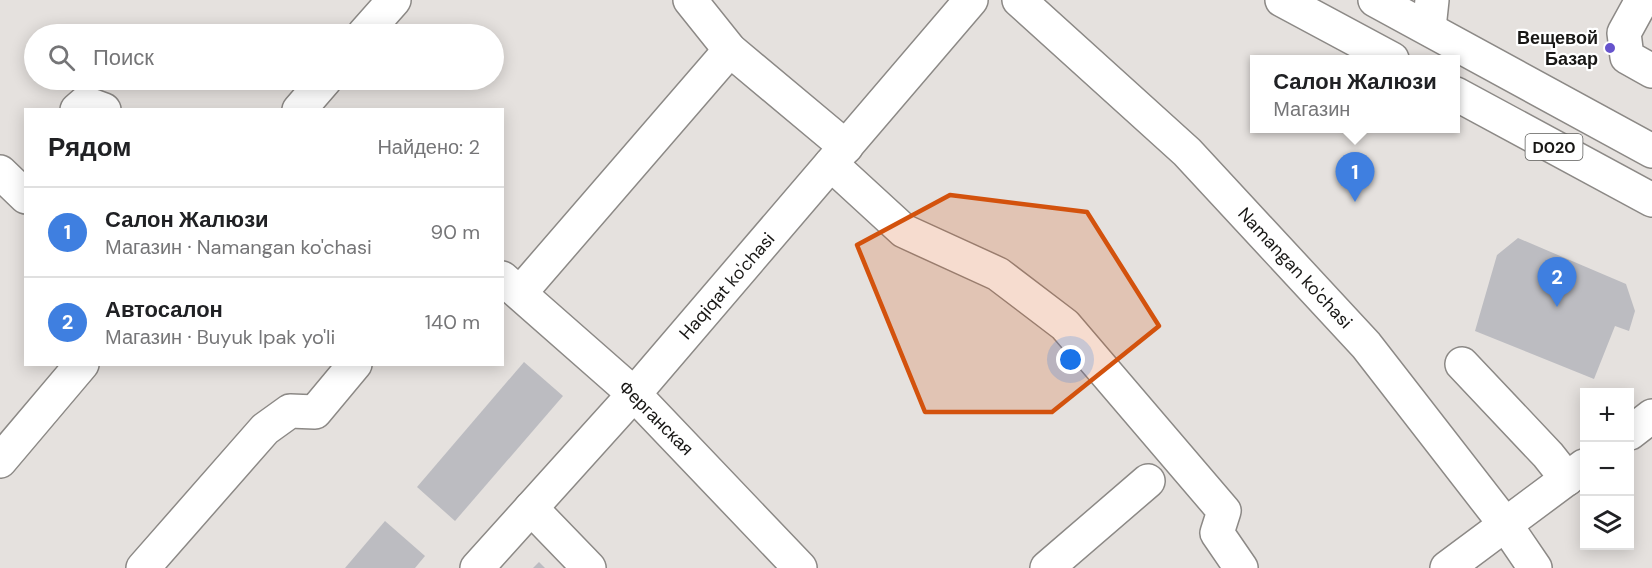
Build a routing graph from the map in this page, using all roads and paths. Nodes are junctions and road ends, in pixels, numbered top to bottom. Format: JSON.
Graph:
{"nodes":[{"id":1,"x":394,"y":0,"type":"edge"},
{"id":2,"x":690,"y":0,"type":"edge"},
{"id":3,"x":971,"y":0,"type":"edge"},
{"id":4,"x":1019,"y":0,"type":"edge"},
{"id":5,"x":1282,"y":0,"type":"edge"},
{"id":6,"x":1375,"y":0,"type":"edge"},
{"id":7,"x":1644,"y":0,"type":"edge"},
{"id":8,"x":1431,"y":14,"type":"edge"},
{"id":9,"x":373,"y":24,"type":"edge"},
{"id":10,"x":729,"y":50,"type":"junction"},
{"id":11,"x":1383,"y":55,"type":"edge"},
{"id":12,"x":1652,"y":71,"type":"edge"},
{"id":13,"x":317,"y":90,"type":"edge"},
{"id":14,"x":1460,"y":97,"type":"edge"},
{"id":15,"x":79,"y":108,"type":"edge"},
{"id":16,"x":99,"y":108,"type":"edge"},
{"id":17,"x":303,"y":108,"type":"edge"},
{"id":18,"x":1652,"y":151,"type":"edge"},
{"id":19,"x":838,"y":156,"type":"junction"},
{"id":20,"x":0,"y":172,"type":"edge"},
{"id":21,"x":24,"y":195,"type":"edge"},
{"id":22,"x":1652,"y":200,"type":"edge"},
{"id":23,"x":511,"y":286,"type":"edge"},
{"id":24,"x":1462,"y":364,"type":"dead end"},
{"id":25,"x":80,"y":366,"type":"edge"},
{"id":26,"x":353,"y":366,"type":"edge"},
{"id":27,"x":634,"y":394,"type":"junction"},
{"id":28,"x":1652,"y":416,"type":"edge"},
{"id":29,"x":1634,"y":429,"type":"edge"},
{"id":30,"x":0,"y":461,"type":"edge"},
{"id":31,"x":1576,"y":472,"type":"edge"},
{"id":32,"x":1148,"y":481,"type":"dead end"},
{"id":33,"x":531,"y":508,"type":"junction"},
{"id":34,"x":1505,"y":524,"type":"junction"},
{"id":35,"x":143,"y":568,"type":"edge"},
{"id":36,"x":477,"y":568,"type":"edge"},
{"id":37,"x":588,"y":568,"type":"edge"},
{"id":38,"x":800,"y":568,"type":"edge"},
{"id":39,"x":1047,"y":568,"type":"edge"},
{"id":40,"x":1241,"y":568,"type":"edge"},
{"id":41,"x":1447,"y":568,"type":"edge"},
{"id":42,"x":1535,"y":568,"type":"edge"}],
"edges":[{"from":1,"to":9,"type":"street"},
{"from":2,"to":10,"type":"street"},
{"from":3,"to":19,"type":"street","name":"Haqiqat ko'chasi"},
{"from":4,"to":34,"type":"street","name":"Namangan ko'chasi"},
{"from":5,"to":11,"type":"street"},
{"from":6,"to":8,"type":"street","number":"D020"},
{"from":7,"to":12,"type":"street"},
{"from":8,"to":18,"type":"street","number":"D020"},
{"from":10,"to":19,"type":"street"},
{"from":10,"to":23,"type":"street"},
{"from":13,"to":17,"type":"street"},
{"from":14,"to":22,"type":"street","number":"D020"},
{"from":15,"to":16,"type":"street"},
{"from":19,"to":27,"type":"street","name":"Haqiqat ko'chasi"},
{"from":19,"to":40,"type":"street"},
{"from":20,"to":21,"type":"street"},
{"from":23,"to":27,"type":"street","name":"Ферганская"},
{"from":24,"to":31,"type":"street"},
{"from":25,"to":30,"type":"street"},
{"from":26,"to":35,"type":"street"},
{"from":27,"to":33,"type":"street","name":"Haqiqat ko'chasi"},
{"from":27,"to":38,"type":"street","name":"Ферганская"},
{"from":28,"to":29,"type":"street"},
{"from":31,"to":34,"type":"street"},
{"from":32,"to":39,"type":"street"},
{"from":33,"to":36,"type":"street","name":"Haqiqat ko'chasi"},
{"from":33,"to":37,"type":"street"},
{"from":34,"to":41,"type":"street"},
{"from":34,"to":42,"type":"street","name":"Namangan ko'chasi"}]}
